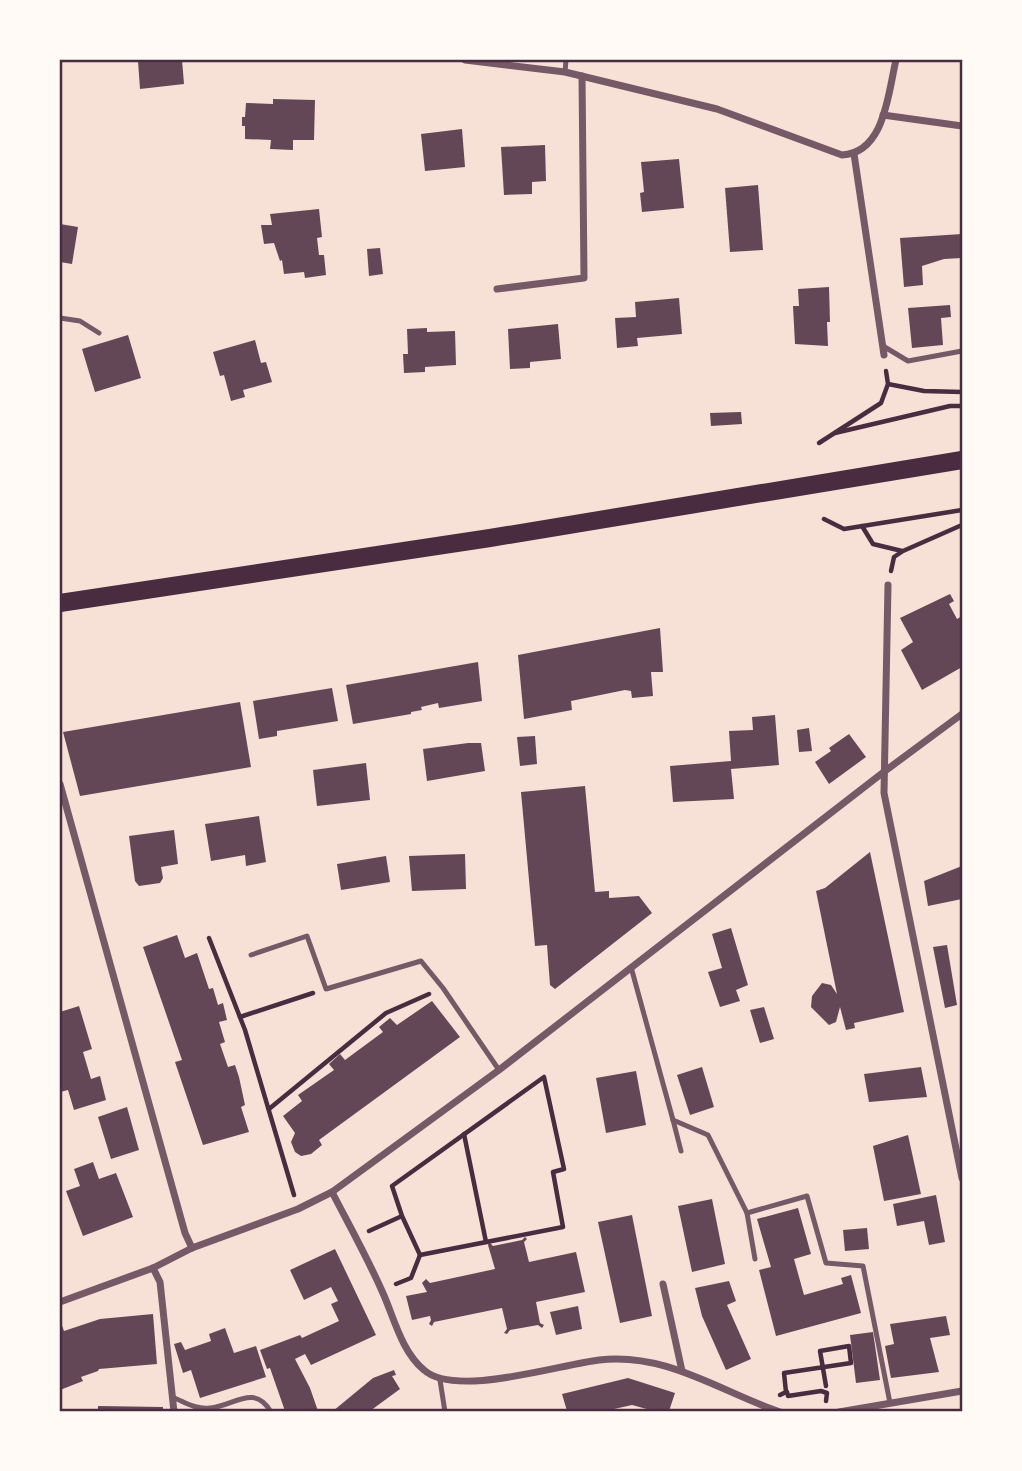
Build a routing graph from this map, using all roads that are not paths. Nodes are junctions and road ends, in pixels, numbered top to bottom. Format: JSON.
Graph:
{"nodes":[{"id":1,"x":465,"y":60,"type":"edge"},
{"id":2,"x":566,"y":60,"type":"edge"},
{"id":3,"x":896,"y":60,"type":"edge"},
{"id":4,"x":565,"y":72,"type":"junction"},
{"id":5,"x":582,"y":76,"type":"junction"},
{"id":6,"x":883,"y":115,"type":"junction"},
{"id":7,"x":962,"y":126,"type":"edge"},
{"id":8,"x":854,"y":155,"type":"junction"},
{"id":9,"x":497,"y":289,"type":"dead end"},
{"id":10,"x":60,"y":318,"type":"edge"},
{"id":11,"x":99,"y":332,"type":"dead end"},
{"id":12,"x":883,"y":346,"type":"junction"},
{"id":13,"x":962,"y":351,"type":"edge"},
{"id":14,"x":884,"y":355,"type":"dead end"},
{"id":15,"x":962,"y":460,"type":"edge"},
{"id":16,"x":888,"y":585,"type":"road end"},
{"id":17,"x":60,"y":603,"type":"edge"},
{"id":18,"x":962,"y":714,"type":"edge"},
{"id":19,"x":885,"y":771,"type":"junction"},
{"id":20,"x":60,"y":784,"type":"edge"},
{"id":21,"x":251,"y":956,"type":"dead end"},
{"id":22,"x":631,"y":967,"type":"junction"},
{"id":23,"x":499,"y":1070,"type":"junction"},
{"id":24,"x":673,"y":1120,"type":"junction"},
{"id":25,"x":681,"y":1151,"type":"dead end"},
{"id":26,"x":962,"y":1178,"type":"edge"},
{"id":27,"x":332,"y":1192,"type":"junction"},
{"id":28,"x":747,"y":1213,"type":"junction"},
{"id":29,"x":192,"y":1248,"type":"junction"},
{"id":30,"x":755,"y":1259,"type":"dead end"},
{"id":31,"x":153,"y":1268,"type":"junction"},
{"id":32,"x":663,"y":1284,"type":"dead end"},
{"id":33,"x":60,"y":1302,"type":"edge"},
{"id":34,"x":682,"y":1371,"type":"junction"},
{"id":35,"x":440,"y":1380,"type":"junction"},
{"id":36,"x":962,"y":1391,"type":"edge"},
{"id":37,"x":172,"y":1397,"type":"junction"},
{"id":38,"x":890,"y":1403,"type":"junction"},
{"id":39,"x":174,"y":1412,"type":"edge"},
{"id":40,"x":271,"y":1412,"type":"edge"},
{"id":41,"x":444,"y":1412,"type":"edge"},
{"id":42,"x":780,"y":1412,"type":"edge"},
{"id":43,"x":839,"y":1412,"type":"edge"}],
"edges":[{"from":1,"to":4,"type":"street"},
{"from":2,"to":4,"type":"lane"},
{"from":3,"to":6,"type":"street"},
{"from":4,"to":5,"type":"street"},
{"from":5,"to":8,"type":"street"},
{"from":5,"to":9,"type":"street"},
{"from":6,"to":7,"type":"street"},
{"from":6,"to":8,"type":"street"},
{"from":8,"to":12,"type":"street"},
{"from":10,"to":11,"type":"lane"},
{"from":12,"to":13,"type":"lane"},
{"from":12,"to":14,"type":"street"},
{"from":15,"to":17,"type":"main road"},
{"from":16,"to":19,"type":"street"},
{"from":18,"to":19,"type":"street"},
{"from":19,"to":22,"type":"street"},
{"from":19,"to":26,"type":"street"},
{"from":20,"to":29,"type":"street"},
{"from":21,"to":23,"type":"lane"},
{"from":22,"to":23,"type":"street"},
{"from":22,"to":24,"type":"lane"},
{"from":23,"to":27,"type":"street"},
{"from":24,"to":25,"type":"lane"},
{"from":24,"to":28,"type":"lane"},
{"from":27,"to":29,"type":"street"},
{"from":27,"to":35,"type":"street"},
{"from":28,"to":30,"type":"lane"},
{"from":28,"to":38,"type":"lane"},
{"from":29,"to":31,"type":"street"},
{"from":31,"to":33,"type":"street"},
{"from":31,"to":37,"type":"street"},
{"from":32,"to":34,"type":"street"},
{"from":34,"to":35,"type":"street"},
{"from":34,"to":42,"type":"street"},
{"from":35,"to":41,"type":"lane"},
{"from":36,"to":38,"type":"street"},
{"from":37,"to":39,"type":"street"},
{"from":37,"to":40,"type":"lane"},
{"from":38,"to":43,"type":"street"}]}
